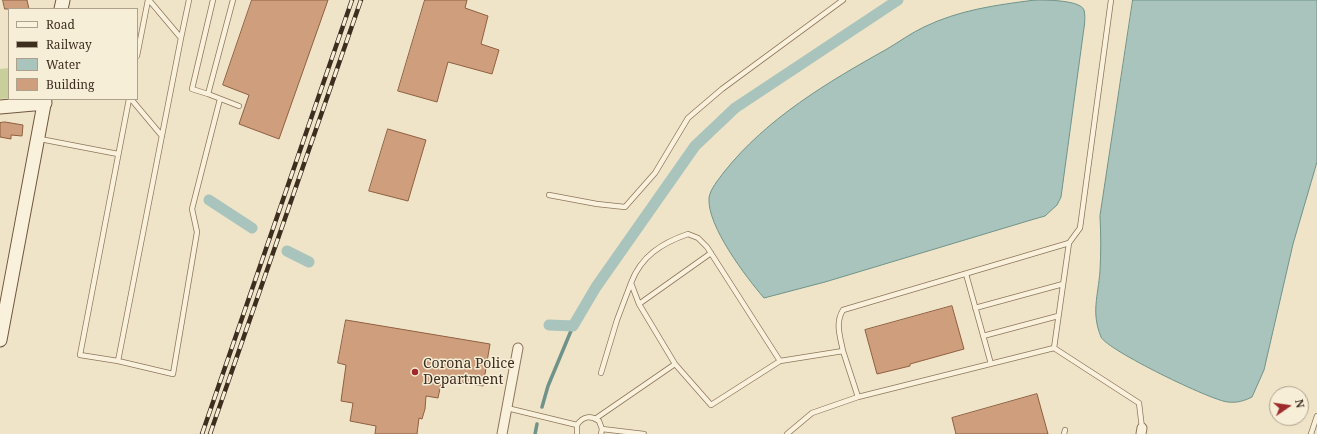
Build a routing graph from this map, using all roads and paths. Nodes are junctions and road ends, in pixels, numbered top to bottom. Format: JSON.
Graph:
{"nodes":[{"id":1,"x":148,"y":0,"type":"edge"},
{"id":2,"x":189,"y":0,"type":"edge"},
{"id":3,"x":213,"y":0,"type":"edge"},
{"id":4,"x":233,"y":0,"type":"edge"},
{"id":5,"x":843,"y":0,"type":"edge"},
{"id":6,"x":1111,"y":0,"type":"edge"},
{"id":7,"x":181,"y":38,"type":"junction"},
{"id":8,"x":138,"y":51,"type":"edge"},
{"id":9,"x":208,"y":94,"type":"junction"},
{"id":10,"x":220,"y":99,"type":"junction"},
{"id":11,"x":130,"y":100,"type":"edge"},
{"id":12,"x":131,"y":100,"type":"edge"},
{"id":13,"x":45,"y":101,"type":"edge"},
{"id":14,"x":239,"y":106,"type":"dead end"},
{"id":15,"x":0,"y":107,"type":"edge"},
{"id":16,"x":162,"y":136,"type":"junction"},
{"id":17,"x":38,"y":138,"type":"junction"},
{"id":18,"x":118,"y":154,"type":"junction"},
{"id":19,"x":549,"y":195,"type":"dead end"},
{"id":20,"x":1069,"y":243,"type":"junction"},
{"id":21,"x":711,"y":253,"type":"junction"},
{"id":22,"x":966,"y":274,"type":"junction"},
{"id":23,"x":631,"y":283,"type":"junction"},
{"id":24,"x":1063,"y":284,"type":"junction"},
{"id":25,"x":639,"y":304,"type":"junction"},
{"id":26,"x":975,"y":308,"type":"junction"},
{"id":27,"x":1058,"y":316,"type":"junction"},
{"id":28,"x":984,"y":336,"type":"junction"},
{"id":29,"x":0,"y":340,"type":"edge"},
{"id":30,"x":518,"y":348,"type":"dead end"},
{"id":31,"x":1054,"y":348,"type":"junction"},
{"id":32,"x":843,"y":351,"type":"junction"},
{"id":33,"x":118,"y":361,"type":"junction"},
{"id":34,"x":780,"y":361,"type":"junction"},
{"id":35,"x":675,"y":364,"type":"junction"},
{"id":36,"x":991,"y":364,"type":"junction"},
{"id":37,"x":601,"y":373,"type":"dead end"},
{"id":38,"x":858,"y":397,"type":"junction"},
{"id":39,"x":507,"y":408,"type":"junction"},
{"id":40,"x":1317,"y":416,"type":"edge"},
{"id":41,"x":595,"y":419,"type":"junction"},
{"id":42,"x":577,"y":425,"type":"junction"},
{"id":43,"x":1141,"y":431,"type":"edge"},
{"id":44,"x":601,"y":432,"type":"edge"},
{"id":45,"x":502,"y":434,"type":"edge"},
{"id":46,"x":577,"y":434,"type":"edge"},
{"id":47,"x":644,"y":434,"type":"edge"},
{"id":48,"x":787,"y":434,"type":"edge"},
{"id":49,"x":1311,"y":434,"type":"edge"}],
"edges":[{"from":1,"to":7,"type":"lane"},
{"from":1,"to":8,"type":"lane"},
{"from":2,"to":7,"type":"lane"},
{"from":3,"to":9,"type":"lane"},
{"from":4,"to":9,"type":"lane"},
{"from":5,"to":19,"type":"lane"},
{"from":6,"to":20,"type":"lane"},
{"from":7,"to":16,"type":"lane"},
{"from":9,"to":10,"type":"lane"},
{"from":10,"to":14,"type":"lane"},
{"from":10,"to":33,"type":"lane"},
{"from":11,"to":18,"type":"lane"},
{"from":12,"to":16,"type":"lane"},
{"from":13,"to":15,"type":"main road"},
{"from":13,"to":17,"type":"main road"},
{"from":16,"to":33,"type":"lane"},
{"from":17,"to":18,"type":"lane"},
{"from":17,"to":29,"type":"main road"},
{"from":18,"to":33,"type":"lane"},
{"from":20,"to":22,"type":"lane"},
{"from":20,"to":24,"type":"lane"},
{"from":21,"to":23,"type":"lane"},
{"from":21,"to":25,"type":"lane"},
{"from":21,"to":34,"type":"lane"},
{"from":22,"to":26,"type":"lane"},
{"from":22,"to":32,"type":"lane"},
{"from":23,"to":25,"type":"lane"},
{"from":23,"to":37,"type":"lane"},
{"from":24,"to":26,"type":"lane"},
{"from":24,"to":27,"type":"lane"},
{"from":25,"to":35,"type":"lane"},
{"from":26,"to":28,"type":"lane"},
{"from":27,"to":28,"type":"lane"},
{"from":27,"to":31,"type":"lane"},
{"from":28,"to":36,"type":"lane"},
{"from":30,"to":39,"type":"street"},
{"from":31,"to":36,"type":"lane"},
{"from":31,"to":43,"type":"lane"},
{"from":32,"to":34,"type":"lane"},
{"from":32,"to":38,"type":"lane"},
{"from":34,"to":35,"type":"lane"},
{"from":35,"to":41,"type":"lane"},
{"from":36,"to":38,"type":"lane"},
{"from":38,"to":48,"type":"lane"},
{"from":39,"to":42,"type":"lane"},
{"from":39,"to":45,"type":"street"},
{"from":40,"to":49,"type":"lane"},
{"from":41,"to":42,"type":"lane"},
{"from":41,"to":44,"type":"lane"},
{"from":42,"to":46,"type":"lane"},
{"from":44,"to":47,"type":"lane"}]}
